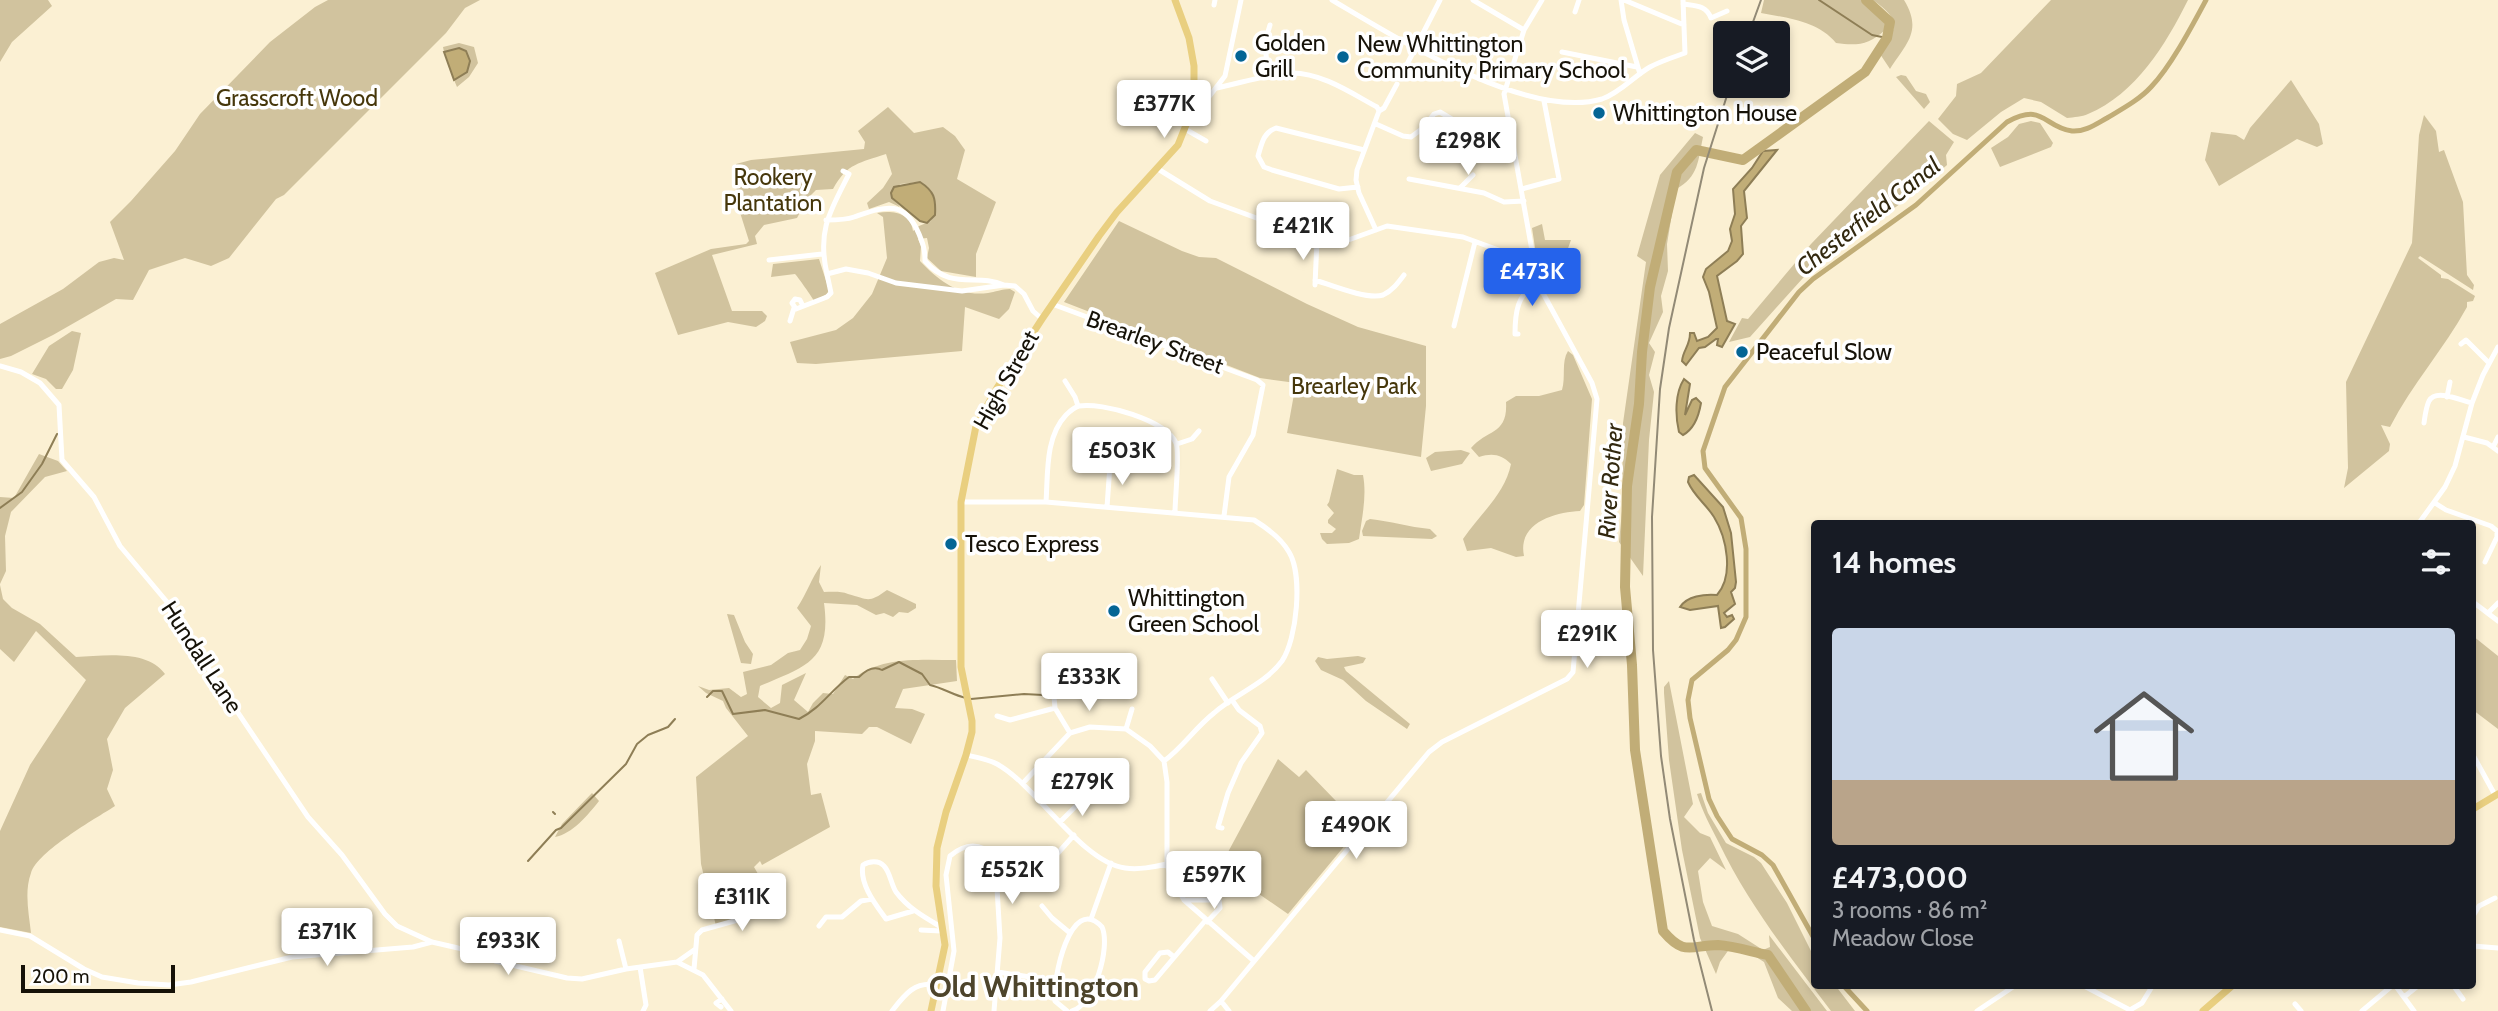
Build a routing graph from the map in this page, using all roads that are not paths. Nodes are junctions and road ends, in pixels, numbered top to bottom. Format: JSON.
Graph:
{"nodes":[{"id":1,"x":1175,"y":0,"type":"edge"},
{"id":2,"x":1241,"y":0,"type":"edge"},
{"id":3,"x":1332,"y":0,"type":"edge"},
{"id":4,"x":1440,"y":0,"type":"edge"},
{"id":5,"x":1473,"y":0,"type":"edge"},
{"id":6,"x":1542,"y":0,"type":"edge"},
{"id":7,"x":1579,"y":0,"type":"edge"},
{"id":8,"x":1622,"y":0,"type":"edge"},
{"id":9,"x":1683,"y":2,"type":"edge"},
{"id":10,"x":1727,"y":11,"type":"dead end"},
{"id":11,"x":1575,"y":12,"type":"dead end"},
{"id":12,"x":1270,"y":25,"type":"dead end"},
{"id":13,"x":1684,"y":25,"type":"junction"},
{"id":14,"x":1524,"y":30,"type":"junction"},
{"id":15,"x":1415,"y":46,"type":"junction"},
{"id":16,"x":1562,"y":52,"type":"dead end"},
{"id":17,"x":1637,"y":67,"type":"junction"},
{"id":18,"x":1402,"y":74,"type":"dead end"},
{"id":19,"x":1640,"y":74,"type":"junction"},
{"id":20,"x":1268,"y":77,"type":"junction"},
{"id":21,"x":1397,"y":84,"type":"dead end"},
{"id":22,"x":1217,"y":88,"type":"junction"},
{"id":23,"x":1505,"y":89,"type":"junction"},
{"id":24,"x":1544,"y":101,"type":"junction"},
{"id":25,"x":1379,"y":111,"type":"junction"},
{"id":26,"x":1188,"y":120,"type":"junction"},
{"id":27,"x":1376,"y":124,"type":"junction"},
{"id":28,"x":1185,"y":129,"type":"junction"},
{"id":29,"x":1470,"y":130,"type":"dead end"},
{"id":30,"x":1206,"y":141,"type":"dead end"},
{"id":31,"x":1364,"y":149,"type":"junction"},
{"id":32,"x":1158,"y":169,"type":"junction"},
{"id":33,"x":844,"y":171,"type":"dead end"},
{"id":34,"x":1474,"y":175,"type":"dead end"},
{"id":35,"x":1409,"y":179,"type":"dead end"},
{"id":36,"x":1358,"y":187,"type":"junction"},
{"id":37,"x":1460,"y":188,"type":"junction"},
{"id":38,"x":1522,"y":189,"type":"junction"},
{"id":39,"x":1524,"y":201,"type":"junction"},
{"id":40,"x":826,"y":220,"type":"junction"},
{"id":41,"x":1376,"y":230,"type":"junction"},
{"id":42,"x":1317,"y":240,"type":"junction"},
{"id":43,"x":1475,"y":242,"type":"junction"},
{"id":44,"x":822,"y":254,"type":"junction"},
{"id":45,"x":769,"y":260,"type":"dead end"},
{"id":46,"x":1534,"y":263,"type":"junction"},
{"id":47,"x":827,"y":274,"type":"junction"},
{"id":48,"x":1404,"y":275,"type":"dead end"},
{"id":49,"x":1538,"y":284,"type":"junction"},
{"id":50,"x":1004,"y":285,"type":"junction"},
{"id":51,"x":1052,"y":304,"type":"junction"},
{"id":52,"x":1041,"y":319,"type":"junction"},
{"id":53,"x":790,"y":321,"type":"dead end"},
{"id":54,"x":1454,"y":326,"type":"dead end"},
{"id":55,"x":1518,"y":334,"type":"dead end"},
{"id":56,"x":2461,"y":344,"type":"dead end"},
{"id":57,"x":2498,"y":347,"type":"edge"},
{"id":58,"x":2489,"y":363,"type":"junction"},
{"id":59,"x":0,"y":366,"type":"edge"},
{"id":60,"x":1065,"y":380,"type":"dead end"},
{"id":61,"x":2450,"y":382,"type":"dead end"},
{"id":62,"x":2447,"y":397,"type":"junction"},
{"id":63,"x":2472,"y":403,"type":"junction"},
{"id":64,"x":1078,"y":406,"type":"junction"},
{"id":65,"x":2424,"y":423,"type":"dead end"},
{"id":66,"x":1199,"y":430,"type":"dead end"},
{"id":67,"x":2464,"y":437,"type":"junction"},
{"id":68,"x":2498,"y":437,"type":"edge"},
{"id":69,"x":1177,"y":444,"type":"junction"},
{"id":70,"x":2495,"y":449,"type":"edge"},
{"id":71,"x":1110,"y":465,"type":"dead end"},
{"id":72,"x":961,"y":502,"type":"junction"},
{"id":73,"x":1046,"y":502,"type":"junction"},
{"id":74,"x":2435,"y":503,"type":"junction"},
{"id":75,"x":1107,"y":507,"type":"junction"},
{"id":76,"x":1175,"y":512,"type":"junction"},
{"id":77,"x":1224,"y":516,"type":"junction"},
{"id":78,"x":2421,"y":520,"type":"edge"},
{"id":79,"x":2474,"y":520,"type":"edge"},
{"id":80,"x":2476,"y":521,"type":"edge"},
{"id":81,"x":2485,"y":562,"type":"dead end"},
{"id":82,"x":2498,"y":603,"type":"edge"},
{"id":83,"x":2476,"y":604,"type":"edge"},
{"id":84,"x":2488,"y":613,"type":"junction"},
{"id":85,"x":2498,"y":621,"type":"edge"},
{"id":86,"x":1212,"y":679,"type":"dead end"},
{"id":87,"x":1054,"y":697,"type":"dead end"},
{"id":88,"x":1231,"y":701,"type":"junction"},
{"id":89,"x":1055,"y":708,"type":"junction"},
{"id":90,"x":1132,"y":709,"type":"dead end"},
{"id":91,"x":997,"y":716,"type":"dead end"},
{"id":92,"x":1126,"y":729,"type":"junction"},
{"id":93,"x":1070,"y":733,"type":"junction"},
{"id":94,"x":966,"y":755,"type":"junction"},
{"id":95,"x":2476,"y":760,"type":"edge"},
{"id":96,"x":1164,"y":761,"type":"junction"},
{"id":97,"x":1023,"y":783,"type":"junction"},
{"id":98,"x":2496,"y":794,"type":"edge"},
{"id":99,"x":1106,"y":796,"type":"dead end"},
{"id":100,"x":2476,"y":807,"type":"edge"},
{"id":101,"x":1060,"y":822,"type":"junction"},
{"id":102,"x":1222,"y":828,"type":"dead end"},
{"id":103,"x":1074,"y":835,"type":"junction"},
{"id":104,"x":1111,"y":863,"type":"junction"},
{"id":105,"x":1167,"y":864,"type":"junction"},
{"id":106,"x":1009,"y":874,"type":"junction"},
{"id":107,"x":2494,"y":898,"type":"dead end"},
{"id":108,"x":872,"y":899,"type":"junction"},
{"id":109,"x":1184,"y":901,"type":"junction"},
{"id":110,"x":774,"y":906,"type":"dead end"},
{"id":111,"x":1042,"y":906,"type":"dead end"},
{"id":112,"x":913,"y":911,"type":"junction"},
{"id":113,"x":2476,"y":911,"type":"edge"},
{"id":114,"x":1091,"y":919,"type":"junction"},
{"id":115,"x":1206,"y":921,"type":"junction"},
{"id":116,"x":819,"y":926,"type":"dead end"},
{"id":117,"x":941,"y":929,"type":"junction"},
{"id":118,"x":0,"y":930,"type":"edge"},
{"id":119,"x":921,"y":930,"type":"dead end"},
{"id":120,"x":1070,"y":933,"type":"junction"},
{"id":121,"x":619,"y":941,"type":"dead end"},
{"id":122,"x":432,"y":942,"type":"junction"},
{"id":123,"x":2476,"y":946,"type":"edge"},
{"id":124,"x":2498,"y":948,"type":"edge"},
{"id":125,"x":694,"y":950,"type":"junction"},
{"id":126,"x":1174,"y":957,"type":"junction"},
{"id":127,"x":1254,"y":961,"type":"junction"},
{"id":128,"x":677,"y":962,"type":"junction"},
{"id":129,"x":640,"y":967,"type":"junction"},
{"id":130,"x":626,"y":969,"type":"junction"},
{"id":131,"x":694,"y":970,"type":"junction"},
{"id":132,"x":998,"y":972,"type":"junction"},
{"id":133,"x":1055,"y":981,"type":"junction"},
{"id":134,"x":938,"y":985,"type":"junction"},
{"id":135,"x":2010,"y":989,"type":"edge"},
{"id":136,"x":2090,"y":989,"type":"edge"},
{"id":137,"x":2151,"y":989,"type":"edge"},
{"id":138,"x":2228,"y":989,"type":"edge"},
{"id":139,"x":2389,"y":989,"type":"edge"},
{"id":140,"x":2397,"y":989,"type":"edge"},
{"id":141,"x":2414,"y":989,"type":"edge"},
{"id":142,"x":2456,"y":989,"type":"edge"},
{"id":143,"x":2404,"y":997,"type":"junction"},
{"id":144,"x":722,"y":999,"type":"junction"},
{"id":145,"x":2463,"y":999,"type":"dead end"},
{"id":146,"x":1221,"y":1002,"type":"junction"},
{"id":147,"x":2295,"y":1004,"type":"dead end"},
{"id":148,"x":721,"y":1007,"type":"dead end"},
{"id":149,"x":1065,"y":1010,"type":"edge"},
{"id":150,"x":643,"y":1011,"type":"edge"},
{"id":151,"x":731,"y":1011,"type":"edge"},
{"id":152,"x":892,"y":1011,"type":"edge"},
{"id":153,"x":931,"y":1011,"type":"edge"},
{"id":154,"x":943,"y":1011,"type":"edge"},
{"id":155,"x":994,"y":1011,"type":"edge"},
{"id":156,"x":1210,"y":1011,"type":"edge"},
{"id":157,"x":1229,"y":1011,"type":"edge"},
{"id":158,"x":1977,"y":1011,"type":"edge"},
{"id":159,"x":2203,"y":1011,"type":"edge"},
{"id":160,"x":2301,"y":1011,"type":"edge"},
{"id":161,"x":2362,"y":1011,"type":"edge"},
{"id":162,"x":2414,"y":1011,"type":"edge"}],
"edges":[{"from":1,"to":26,"type":"main road"},
{"from":2,"to":22,"type":"street","name":"High Street"},
{"from":3,"to":15,"type":"street"},
{"from":4,"to":15,"type":"street"},
{"from":5,"to":14,"type":"street"},
{"from":6,"to":14,"type":"street"},
{"from":7,"to":11,"type":"street"},
{"from":8,"to":13,"type":"street"},
{"from":8,"to":17,"type":"street"},
{"from":9,"to":10,"type":"street"},
{"from":9,"to":13,"type":"street"},
{"from":12,"to":20,"type":"street"},
{"from":13,"to":19,"type":"street"},
{"from":14,"to":23,"type":"street"},
{"from":15,"to":18,"type":"street"},
{"from":15,"to":23,"type":"street"},
{"from":16,"to":17,"type":"street"},
{"from":17,"to":19,"type":"street"},
{"from":19,"to":24,"type":"street"},
{"from":20,"to":22,"type":"street"},
{"from":20,"to":25,"type":"street"},
{"from":21,"to":25,"type":"street"},
{"from":22,"to":26,"type":"street","name":"High Street"},
{"from":23,"to":24,"type":"street"},
{"from":23,"to":38,"type":"street"},
{"from":24,"to":38,"type":"street"},
{"from":25,"to":27,"type":"street"},
{"from":26,"to":28,"type":"main road","name":"High Street"},
{"from":27,"to":29,"type":"street"},
{"from":27,"to":31,"type":"street"},
{"from":28,"to":30,"type":"street"},
{"from":28,"to":32,"type":"main road","name":"High Street"},
{"from":31,"to":36,"type":"street"},
{"from":31,"to":36,"type":"street"},
{"from":32,"to":42,"type":"street"},
{"from":32,"to":51,"type":"main road","name":"High Street"},
{"from":33,"to":40,"type":"street"},
{"from":34,"to":37,"type":"street"},
{"from":35,"to":37,"type":"street"},
{"from":36,"to":41,"type":"street"},
{"from":37,"to":39,"type":"street"},
{"from":38,"to":39,"type":"street"},
{"from":39,"to":46,"type":"street"},
{"from":40,"to":44,"type":"street"},
{"from":40,"to":50,"type":"street"},
{"from":41,"to":42,"type":"street"},
{"from":41,"to":43,"type":"street"},
{"from":42,"to":48,"type":"street"},
{"from":43,"to":46,"type":"street"},
{"from":43,"to":54,"type":"street"},
{"from":44,"to":45,"type":"street"},
{"from":44,"to":47,"type":"street"},
{"from":46,"to":49,"type":"street"},
{"from":47,"to":50,"type":"street"},
{"from":47,"to":53,"type":"street"},
{"from":49,"to":55,"type":"street"},
{"from":49,"to":127,"type":"street"},
{"from":50,"to":52,"type":"street"},
{"from":51,"to":52,"type":"main road","name":"High Street"},
{"from":51,"to":77,"type":"street","name":"Brearley Street"},
{"from":52,"to":72,"type":"main road","name":"High Street"},
{"from":56,"to":58,"type":"street"},
{"from":57,"to":58,"type":"street"},
{"from":58,"to":63,"type":"street"},
{"from":59,"to":122,"type":"street","name":"Hundall Lane"},
{"from":60,"to":64,"type":"street"},
{"from":61,"to":62,"type":"street"},
{"from":62,"to":63,"type":"street"},
{"from":62,"to":65,"type":"street"},
{"from":63,"to":67,"type":"street"},
{"from":64,"to":69,"type":"street"},
{"from":64,"to":73,"type":"street"},
{"from":66,"to":69,"type":"street"},
{"from":67,"to":70,"type":"street"},
{"from":67,"to":74,"type":"street"},
{"from":68,"to":70,"type":"street"},
{"from":69,"to":76,"type":"street"},
{"from":71,"to":75,"type":"street"},
{"from":72,"to":73,"type":"street"},
{"from":72,"to":94,"type":"main road","name":"High Street"},
{"from":73,"to":75,"type":"street"},
{"from":74,"to":78,"type":"street"},
{"from":74,"to":79,"type":"street"},
{"from":75,"to":76,"type":"street"},
{"from":76,"to":77,"type":"street"},
{"from":77,"to":88,"type":"street"},
{"from":80,"to":81,"type":"street"},
{"from":82,"to":84,"type":"street"},
{"from":83,"to":84,"type":"street"},
{"from":84,"to":85,"type":"street"},
{"from":86,"to":88,"type":"street"},
{"from":87,"to":89,"type":"street"},
{"from":88,"to":96,"type":"street"},
{"from":88,"to":102,"type":"street"},
{"from":89,"to":91,"type":"street"},
{"from":89,"to":93,"type":"street"},
{"from":90,"to":92,"type":"street"},
{"from":92,"to":93,"type":"street"},
{"from":92,"to":96,"type":"street"},
{"from":93,"to":97,"type":"street"},
{"from":94,"to":97,"type":"street"},
{"from":94,"to":117,"type":"main road","name":"High Street"},
{"from":95,"to":98,"type":"street"},
{"from":96,"to":105,"type":"street"},
{"from":97,"to":101,"type":"street"},
{"from":98,"to":100,"type":"main road"},
{"from":99,"to":101,"type":"street"},
{"from":101,"to":103,"type":"street"},
{"from":103,"to":104,"type":"street"},
{"from":103,"to":106,"type":"street"},
{"from":104,"to":105,"type":"street"},
{"from":104,"to":114,"type":"street"},
{"from":105,"to":109,"type":"street"},
{"from":106,"to":132,"type":"street"},
{"from":106,"to":154,"type":"street"},
{"from":107,"to":113,"type":"street"},
{"from":108,"to":112,"type":"street"},
{"from":108,"to":112,"type":"street"},
{"from":108,"to":116,"type":"street"},
{"from":109,"to":115,"type":"street"},
{"from":109,"to":115,"type":"street"},
{"from":110,"to":125,"type":"street"},
{"from":111,"to":120,"type":"street"},
{"from":112,"to":117,"type":"street"},
{"from":114,"to":120,"type":"street"},
{"from":114,"to":149,"type":"street"},
{"from":115,"to":126,"type":"street"},
{"from":115,"to":127,"type":"street"},
{"from":117,"to":119,"type":"street"},
{"from":117,"to":134,"type":"main road","name":"High Street"},
{"from":118,"to":122,"type":"street"},
{"from":120,"to":133,"type":"street"},
{"from":121,"to":130,"type":"street"},
{"from":122,"to":130,"type":"street","name":"Hundall Lane"},
{"from":123,"to":124,"type":"street"},
{"from":125,"to":128,"type":"street"},
{"from":125,"to":131,"type":"street"},
{"from":126,"to":126,"type":"street"},
{"from":127,"to":146,"type":"street"},
{"from":128,"to":129,"type":"street","name":"Hundall Lane"},
{"from":128,"to":131,"type":"street"},
{"from":129,"to":130,"type":"street","name":"Hundall Lane"},
{"from":129,"to":150,"type":"street"},
{"from":131,"to":144,"type":"street"},
{"from":132,"to":133,"type":"street"},
{"from":132,"to":155,"type":"street"},
{"from":133,"to":149,"type":"street"},
{"from":134,"to":152,"type":"street"},
{"from":134,"to":153,"type":"main road","name":"High Street"},
{"from":135,"to":158,"type":"street"},
{"from":136,"to":137,"type":"street"},
{"from":138,"to":159,"type":"main road"},
{"from":139,"to":161,"type":"street"},
{"from":140,"to":143,"type":"street"},
{"from":141,"to":143,"type":"street"},
{"from":142,"to":145,"type":"street"},
{"from":143,"to":162,"type":"street"},
{"from":144,"to":148,"type":"street"},
{"from":144,"to":151,"type":"street"},
{"from":146,"to":156,"type":"street"},
{"from":146,"to":157,"type":"street"},
{"from":147,"to":160,"type":"street"}]}
